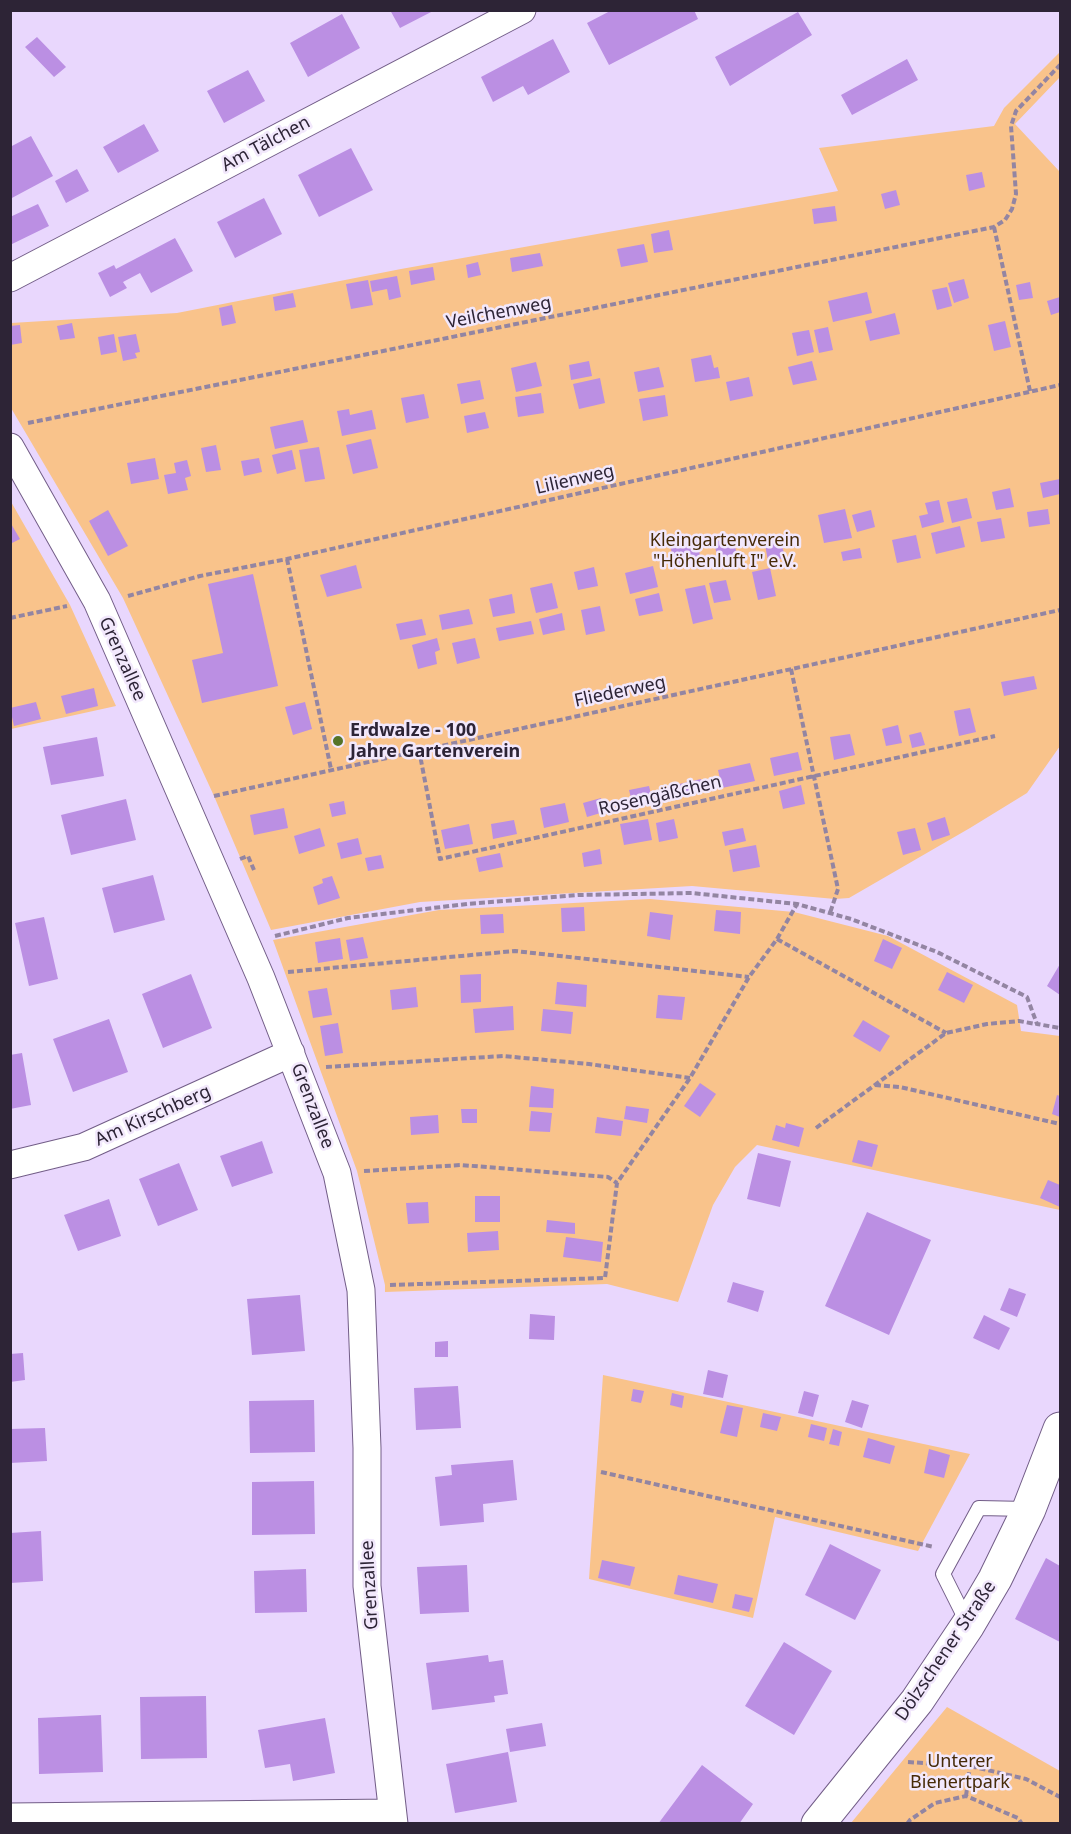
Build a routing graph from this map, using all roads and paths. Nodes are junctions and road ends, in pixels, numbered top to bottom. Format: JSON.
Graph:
{"nodes":[{"id":1,"x":522,"y":10,"type":"edge"},
{"id":2,"x":1060,"y":65,"type":"edge"},
{"id":3,"x":994,"y":227,"type":"junction"},
{"id":4,"x":10,"y":278,"type":"edge"},
{"id":5,"x":1060,"y":385,"type":"edge"},
{"id":6,"x":1030,"y":392,"type":"junction"},
{"id":7,"x":16,"y":435,"type":"edge"},
{"id":8,"x":287,"y":559,"type":"junction"},
{"id":9,"x":97,"y":601,"type":"junction"},
{"id":10,"x":1060,"y":610,"type":"edge"},
{"id":11,"x":10,"y":618,"type":"edge"},
{"id":12,"x":791,"y":669,"type":"junction"},
{"id":13,"x":995,"y":736,"type":"dead end"},
{"id":14,"x":419,"y":750,"type":"junction"},
{"id":15,"x":331,"y":770,"type":"junction"},
{"id":16,"x":813,"y":776,"type":"junction"},
{"id":17,"x":186,"y":805,"type":"junction"},
{"id":18,"x":797,"y":904,"type":"junction"},
{"id":19,"x":830,"y":913,"type":"junction"},
{"id":20,"x":777,"y":939,"type":"junction"},
{"id":21,"x":246,"y":942,"type":"junction"},
{"id":22,"x":749,"y":977,"type":"junction"},
{"id":23,"x":261,"y":978,"type":"junction"},
{"id":24,"x":1037,"y":1024,"type":"junction"},
{"id":25,"x":1060,"y":1028,"type":"edge"},
{"id":26,"x":946,"y":1033,"type":"junction"},
{"id":27,"x":296,"y":1064,"type":"junction"},
{"id":28,"x":690,"y":1078,"type":"junction"},
{"id":29,"x":874,"y":1085,"type":"junction"},
{"id":30,"x":1060,"y":1124,"type":"edge"},
{"id":31,"x":816,"y":1128,"type":"dead end"},
{"id":32,"x":10,"y":1166,"type":"edge"},
{"id":33,"x":337,"y":1173,"type":"junction"},
{"id":34,"x":617,"y":1183,"type":"junction"},
{"id":35,"x":361,"y":1290,"type":"junction"},
{"id":36,"x":1060,"y":1429,"type":"edge"},
{"id":37,"x":601,"y":1472,"type":"dead end"},
{"id":38,"x":1029,"y":1509,"type":"junction"},
{"id":39,"x":955,"y":1553,"type":"junction"},
{"id":40,"x":968,"y":1625,"type":"junction"},
{"id":41,"x":870,"y":1760,"type":"junction"},
{"id":42,"x":970,"y":1766,"type":"junction"},
{"id":43,"x":966,"y":1796,"type":"junction"},
{"id":44,"x":1060,"y":1797,"type":"edge"},
{"id":45,"x":10,"y":1817,"type":"edge"},
{"id":46,"x":393,"y":1819,"type":"edge"},
{"id":47,"x":818,"y":1824,"type":"edge"},
{"id":48,"x":907,"y":1824,"type":"edge"},
{"id":49,"x":1022,"y":1824,"type":"edge"}],
"edges":[{"from":1,"to":4,"type":"street","name":"Am Tälchen"},
{"from":2,"to":3,"type":"path"},
{"from":3,"to":6,"type":"path"},
{"from":3,"to":7,"type":"path","name":"Veilchenweg"},
{"from":5,"to":6,"type":"path","name":"Lilienweg"},
{"from":6,"to":8,"type":"path","name":"Lilienweg"},
{"from":7,"to":9,"type":"street","name":"Grenzallee"},
{"from":8,"to":9,"type":"path","name":"Lilienweg"},
{"from":8,"to":15,"type":"path"},
{"from":9,"to":11,"type":"path","name":"Lilienweg"},
{"from":9,"to":17,"type":"street","name":"Grenzallee"},
{"from":10,"to":12,"type":"path","name":"Fliederweg"},
{"from":12,"to":14,"type":"path","name":"Fliederweg"},
{"from":12,"to":16,"type":"path"},
{"from":13,"to":16,"type":"path","name":"Rosengäßchen"},
{"from":14,"to":15,"type":"path","name":"Fliederweg"},
{"from":14,"to":16,"type":"path","name":"Rosengäßchen"},
{"from":15,"to":17,"type":"path","name":"Fliederweg"},
{"from":16,"to":19,"type":"path"},
{"from":17,"to":21,"type":"street","name":"Grenzallee"},
{"from":18,"to":19,"type":"path"},
{"from":18,"to":20,"type":"path"},
{"from":18,"to":21,"type":"path"},
{"from":19,"to":24,"type":"path"},
{"from":20,"to":22,"type":"path"},
{"from":20,"to":26,"type":"path"},
{"from":21,"to":23,"type":"street","name":"Grenzallee"},
{"from":22,"to":23,"type":"path"},
{"from":22,"to":28,"type":"path"},
{"from":23,"to":27,"type":"street","name":"Grenzallee"},
{"from":24,"to":25,"type":"path"},
{"from":24,"to":26,"type":"path"},
{"from":26,"to":29,"type":"path"},
{"from":27,"to":28,"type":"path"},
{"from":27,"to":32,"type":"street","name":"Am Kirschberg"},
{"from":27,"to":33,"type":"street","name":"Grenzallee"},
{"from":28,"to":34,"type":"path"},
{"from":29,"to":30,"type":"path"},
{"from":29,"to":31,"type":"path"},
{"from":33,"to":34,"type":"path"},
{"from":33,"to":35,"type":"street","name":"Grenzallee"},
{"from":34,"to":35,"type":"path"},
{"from":35,"to":46,"type":"street","name":"Grenzallee"},
{"from":36,"to":38,"type":"street","name":"Dölzschener Straße"},
{"from":37,"to":39,"type":"path"},
{"from":38,"to":39,"type":"lane"},
{"from":38,"to":40,"type":"street","name":"Dölzschener Straße"},
{"from":39,"to":40,"type":"lane"},
{"from":40,"to":41,"type":"street","name":"Dölzschener Straße"},
{"from":41,"to":42,"type":"path"},
{"from":41,"to":47,"type":"street","name":"Dölzschener Straße"},
{"from":42,"to":43,"type":"path"},
{"from":42,"to":44,"type":"path"},
{"from":43,"to":48,"type":"path"},
{"from":43,"to":49,"type":"path"},
{"from":45,"to":46,"type":"street"}]}
